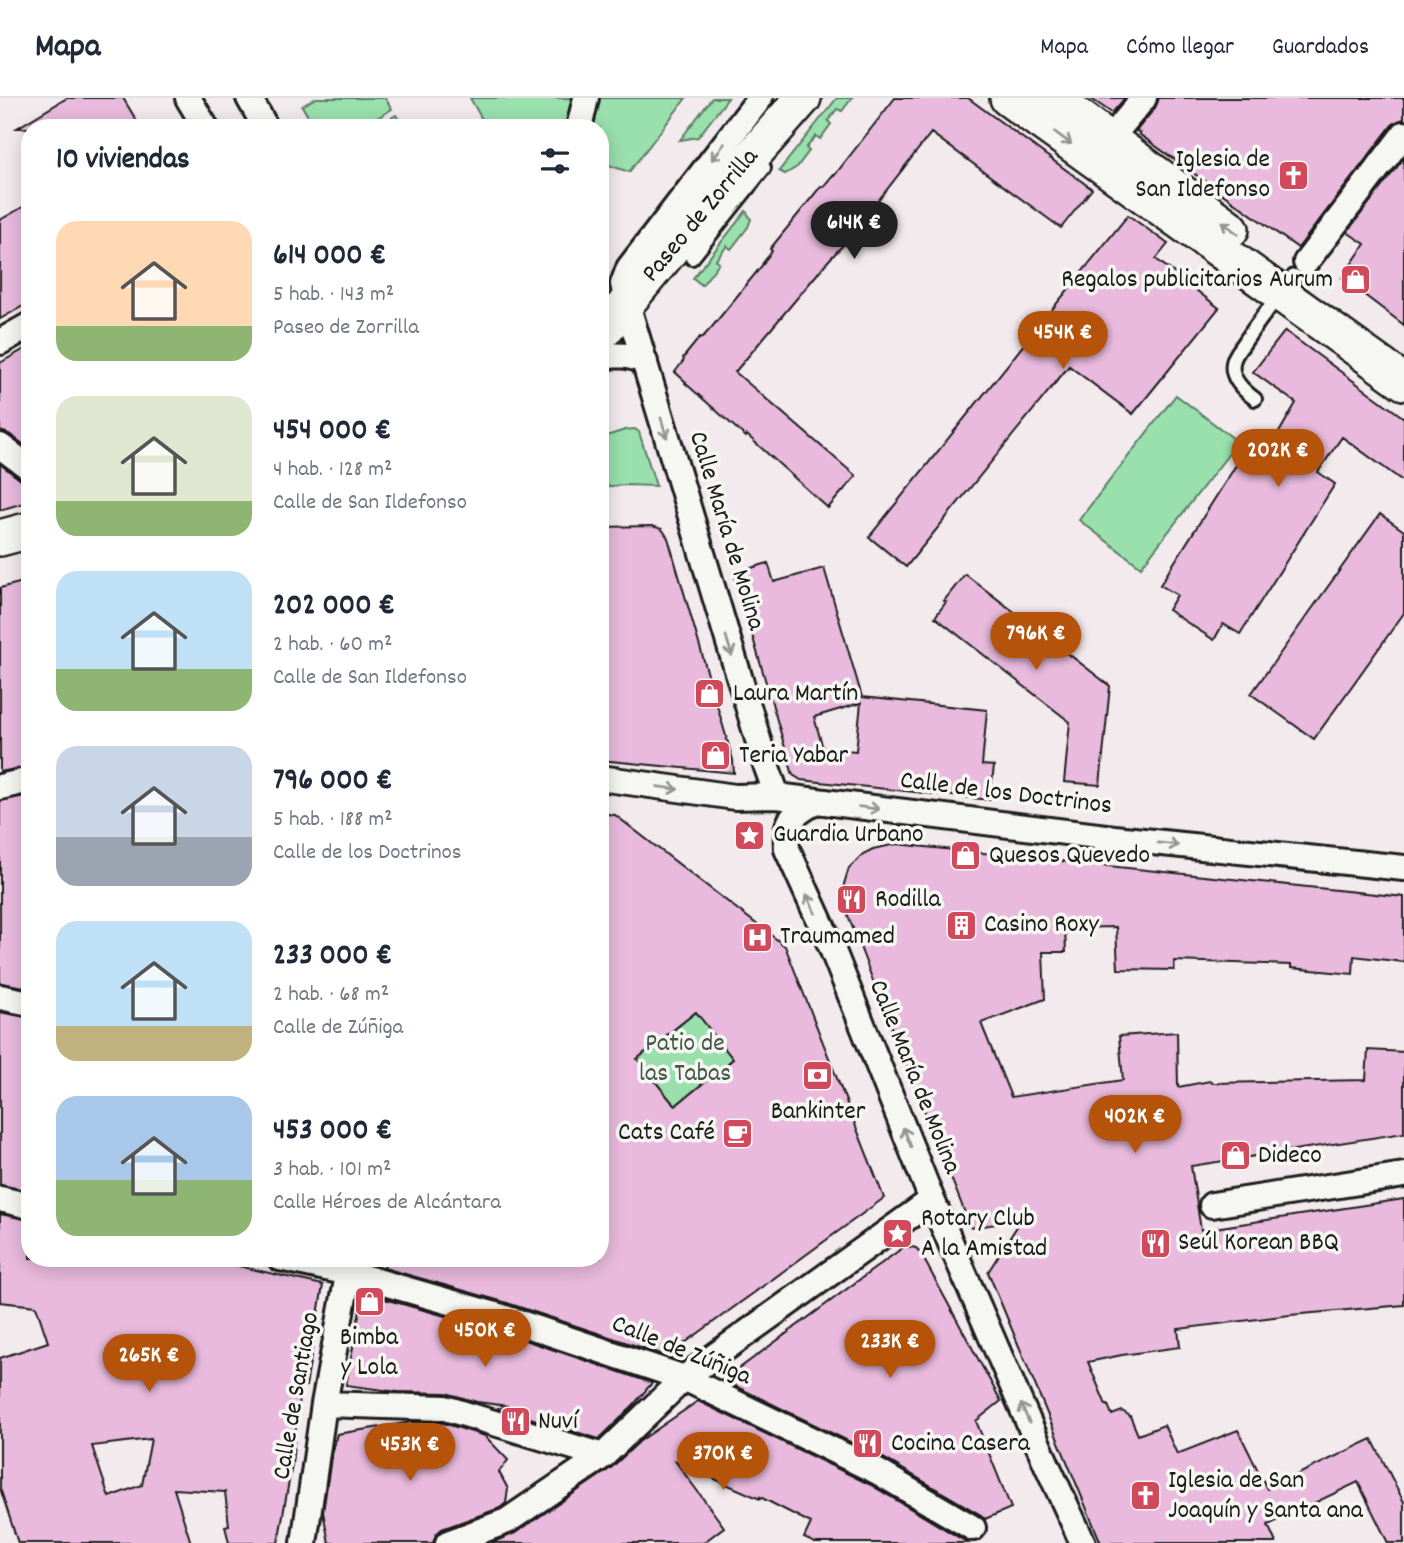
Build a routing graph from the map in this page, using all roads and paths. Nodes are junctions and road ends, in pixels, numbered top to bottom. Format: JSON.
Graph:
{"nodes":[{"id":1,"x":188,"y":98,"type":"edge"},
{"id":2,"x":249,"y":98,"type":"edge"},
{"id":3,"x":586,"y":98,"type":"edge"},
{"id":4,"x":760,"y":98,"type":"edge"},
{"id":5,"x":1008,"y":98,"type":"edge"},
{"id":6,"x":1053,"y":98,"type":"edge"},
{"id":7,"x":1144,"y":98,"type":"edge"},
{"id":8,"x":798,"y":109,"type":"edge"},
{"id":9,"x":201,"y":119,"type":"edge"},
{"id":10,"x":261,"y":119,"type":"edge"},
{"id":11,"x":581,"y":119,"type":"edge"},
{"id":12,"x":1404,"y":134,"type":"edge"},
{"id":13,"x":1110,"y":139,"type":"junction"},
{"id":14,"x":774,"y":155,"type":"dead end"},
{"id":15,"x":692,"y":258,"type":"dead end"},
{"id":16,"x":1293,"y":277,"type":"junction"},
{"id":17,"x":627,"y":304,"type":"junction"},
{"id":18,"x":609,"y":325,"type":"edge"},
{"id":19,"x":21,"y":330,"type":"edge"},
{"id":20,"x":0,"y":342,"type":"edge"},
{"id":21,"x":1404,"y":355,"type":"edge"},
{"id":22,"x":609,"y":356,"type":"edge"},
{"id":23,"x":645,"y":362,"type":"junction"},
{"id":24,"x":1404,"y":382,"type":"edge"},
{"id":25,"x":1255,"y":398,"type":"dead end"},
{"id":26,"x":0,"y":446,"type":"edge"},
{"id":27,"x":21,"y":461,"type":"edge"},
{"id":28,"x":21,"y":532,"type":"edge"},
{"id":29,"x":0,"y":538,"type":"edge"},
{"id":30,"x":609,"y":779,"type":"edge"},
{"id":31,"x":21,"y":782,"type":"edge"},
{"id":32,"x":0,"y":787,"type":"edge"},
{"id":33,"x":777,"y":796,"type":"junction"},
{"id":34,"x":816,"y":801,"type":"junction"},
{"id":35,"x":1404,"y":868,"type":"edge"},
{"id":36,"x":0,"y":997,"type":"edge"},
{"id":37,"x":21,"y":1001,"type":"edge"},
{"id":38,"x":1404,"y":1175,"type":"edge"},
{"id":39,"x":0,"y":1199,"type":"edge"},
{"id":40,"x":932,"y":1200,"type":"junction"},
{"id":41,"x":21,"y":1204,"type":"edge"},
{"id":42,"x":1212,"y":1205,"type":"dead end"},
{"id":43,"x":350,"y":1267,"type":"edge"},
{"id":44,"x":353,"y":1267,"type":"edge"},
{"id":45,"x":684,"y":1378,"type":"junction"},
{"id":46,"x":324,"y":1404,"type":"junction"},
{"id":47,"x":603,"y":1456,"type":"junction"},
{"id":48,"x":973,"y":1528,"type":"dead end"},
{"id":49,"x":304,"y":1543,"type":"edge"},
{"id":50,"x":448,"y":1543,"type":"edge"},
{"id":51,"x":1083,"y":1543,"type":"edge"}],
"edges":[{"from":1,"to":9,"type":"street"},
{"from":2,"to":10,"type":"street"},
{"from":3,"to":11,"type":"street"},
{"from":4,"to":17,"type":"street","name":"Paseo de Zorrilla","one_way":true},
{"from":5,"to":16,"type":"main road","one_way":true},
{"from":6,"to":13,"type":"main road"},
{"from":7,"to":13,"type":"street"},
{"from":8,"to":17,"type":"main road","name":"Paseo de Zorrilla"},
{"from":12,"to":16,"type":"street"},
{"from":16,"to":13,"type":"main road","one_way":true},
{"from":14,"to":15,"type":"lane"},
{"from":16,"to":21,"type":"main road"},
{"from":16,"to":24,"type":"main road"},
{"from":16,"to":25,"type":"lane"},
{"from":17,"to":18,"type":"main road"},
{"from":17,"to":23,"type":"street","name":"Calle María de Molina"},
{"from":19,"to":20,"type":"street"},
{"from":22,"to":23,"type":"street"},
{"from":23,"to":33,"type":"street","name":"Calle María de Molina","one_way":true},
{"from":26,"to":27,"type":"street"},
{"from":28,"to":29,"type":"main road"},
{"from":30,"to":33,"type":"street","name":"Calle de los Doctrinos","one_way":true},
{"from":31,"to":32,"type":"street"},
{"from":33,"to":34,"type":"street","name":"Calle de los Doctrinos"},
{"from":34,"to":35,"type":"street","name":"Calle de los Doctrinos","one_way":true},
{"from":40,"to":34,"type":"street","name":"Calle María de Molina","one_way":true},
{"from":36,"to":37,"type":"street"},
{"from":38,"to":42,"type":"street"},
{"from":39,"to":41,"type":"street"},
{"from":40,"to":45,"type":"street"},
{"from":51,"to":40,"type":"street","name":"Calle María de Molina","one_way":true},
{"from":43,"to":46,"type":"street","name":"Calle de Santiago"},
{"from":44,"to":45,"type":"street","name":"Calle de Zúñiga"},
{"from":45,"to":47,"type":"street"},
{"from":45,"to":48,"type":"street","name":"Calle de Zúñiga"},
{"from":46,"to":47,"type":"street"},
{"from":46,"to":49,"type":"street","name":"Calle de Santiago"},
{"from":47,"to":50,"type":"street"}]}
